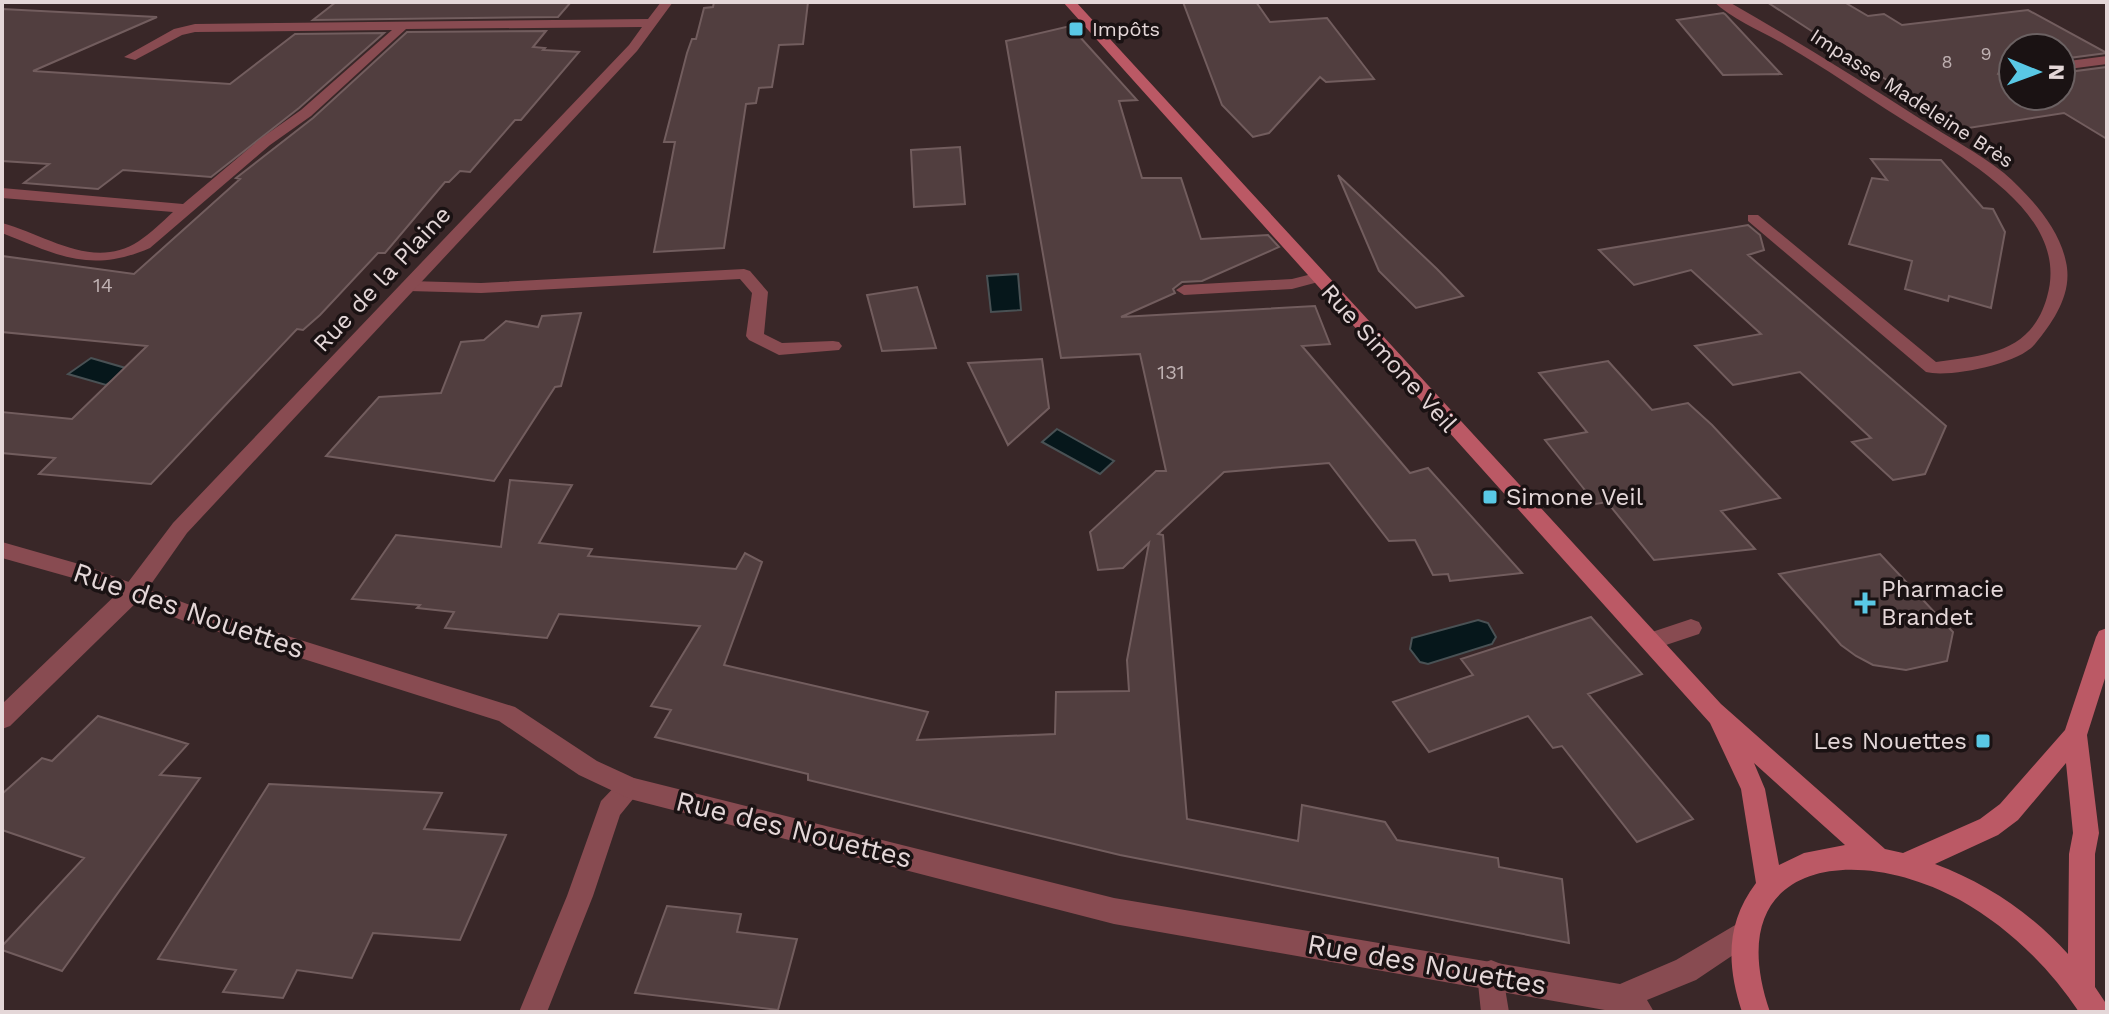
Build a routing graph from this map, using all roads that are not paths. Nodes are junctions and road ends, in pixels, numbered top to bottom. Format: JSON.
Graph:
{"nodes":[{"id":1,"x":667,"y":2,"type":"edge"},
{"id":2,"x":1069,"y":2,"type":"edge"},
{"id":3,"x":1720,"y":2,"type":"edge"},
{"id":4,"x":653,"y":23,"type":"junction"},
{"id":5,"x":404,"y":25,"type":"junction"},
{"id":6,"x":130,"y":57,"type":"dead end"},
{"id":7,"x":2107,"y":60,"type":"edge"},
{"id":8,"x":2077,"y":64,"type":"edge"},
{"id":9,"x":2,"y":193,"type":"edge"},
{"id":10,"x":187,"y":209,"type":"junction"},
{"id":11,"x":1753,"y":218,"type":"dead end"},
{"id":12,"x":2,"y":228,"type":"edge"},
{"id":13,"x":1316,"y":278,"type":"junction"},
{"id":14,"x":409,"y":286,"type":"junction"},
{"id":15,"x":1184,"y":290,"type":"dead end"},
{"id":16,"x":833,"y":346,"type":"dead end"},
{"id":17,"x":2,"y":550,"type":"edge"},
{"id":18,"x":134,"y":591,"type":"junction"},
{"id":19,"x":1691,"y":628,"type":"dead end"},
{"id":20,"x":2107,"y":637,"type":"edge"},
{"id":21,"x":1651,"y":641,"type":"junction"},
{"id":22,"x":1713,"y":711,"type":"junction"},
{"id":23,"x":2,"y":719,"type":"edge"},
{"id":24,"x":2075,"y":735,"type":"junction"},
{"id":25,"x":630,"y":788,"type":"junction"},
{"id":26,"x":1892,"y":862,"type":"junction"},
{"id":27,"x":1769,"y":885,"type":"junction"},
{"id":28,"x":1742,"y":934,"type":"junction"},
{"id":29,"x":1491,"y":974,"type":"junction"},
{"id":30,"x":2088,"y":1001,"type":"edge"},
{"id":31,"x":1630,"y":1005,"type":"edge"},
{"id":32,"x":533,"y":1012,"type":"edge"},
{"id":33,"x":1495,"y":1012,"type":"edge"},
{"id":34,"x":1756,"y":1012,"type":"edge"}],
"edges":[{"from":1,"to":4,"type":"street","name":"Rue de la Plaine"},
{"from":2,"to":13,"type":"main road","name":"Rue Simone Veil"},
{"from":3,"to":11,"type":"street","name":"Impasse Madeleine Brès"},
{"from":4,"to":5,"type":"street"},
{"from":4,"to":14,"type":"street","name":"Rue de la Plaine"},
{"from":5,"to":6,"type":"street"},
{"from":5,"to":10,"type":"street"},
{"from":7,"to":8,"type":"street"},
{"from":9,"to":10,"type":"street"},
{"from":10,"to":12,"type":"street"},
{"from":13,"to":15,"type":"street"},
{"from":13,"to":21,"type":"main road","name":"Rue Simone Veil"},
{"from":14,"to":16,"type":"street"},
{"from":14,"to":18,"type":"street","name":"Rue de la Plaine"},
{"from":17,"to":18,"type":"street","name":"Rue des Nouettes"},
{"from":18,"to":23,"type":"street","name":"Rue de la Plaine"},
{"from":18,"to":25,"type":"street","name":"Rue des Nouettes"},
{"from":19,"to":21,"type":"street"},
{"from":20,"to":24,"type":"main road"},
{"from":21,"to":22,"type":"main road","name":"Rue Simone Veil"},
{"from":22,"to":26,"type":"main road","name":"Rue Simone Veil"},
{"from":22,"to":27,"type":"main road","name":"Rue Simone Veil"},
{"from":24,"to":26,"type":"main road"},
{"from":24,"to":30,"type":"main road"},
{"from":25,"to":29,"type":"street","name":"Rue des Nouettes"},
{"from":25,"to":32,"type":"street"},
{"from":26,"to":27,"type":"main road"},
{"from":26,"to":30,"type":"main road"},
{"from":27,"to":28,"type":"main road"},
{"from":28,"to":31,"type":"street","name":"Rue des Nouettes"},
{"from":28,"to":34,"type":"main road"},
{"from":29,"to":31,"type":"street","name":"Rue des Nouettes"},
{"from":29,"to":33,"type":"street"}]}
